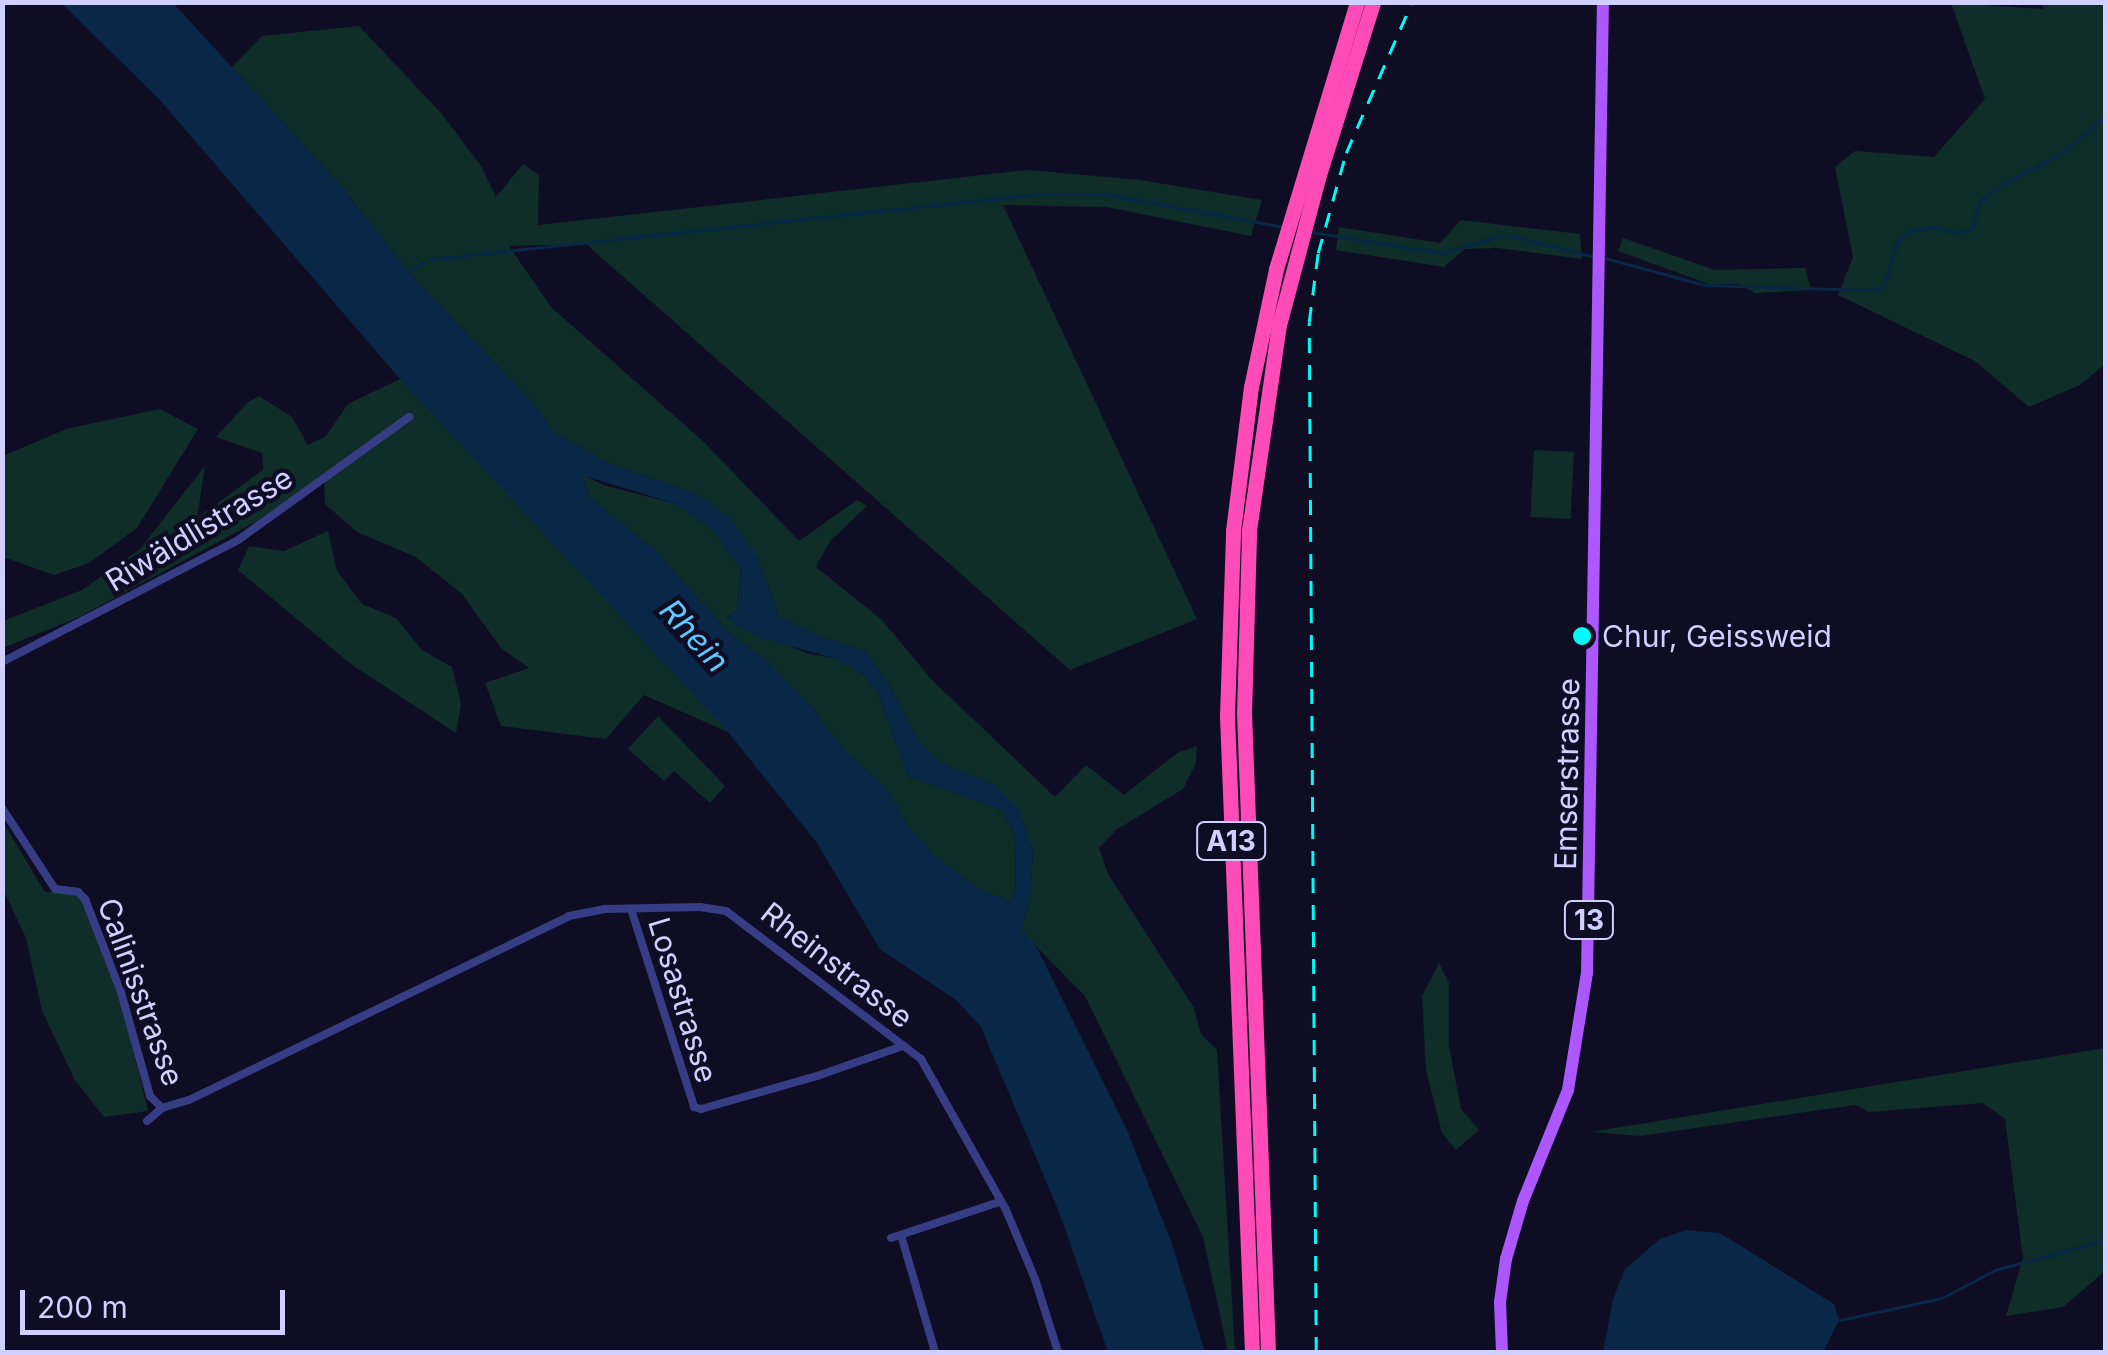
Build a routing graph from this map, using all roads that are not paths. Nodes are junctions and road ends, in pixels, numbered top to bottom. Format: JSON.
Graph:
{"nodes":[{"id":1,"x":1356,"y":2,"type":"edge"},
{"id":2,"x":1373,"y":2,"type":"edge"},
{"id":3,"x":1604,"y":2,"type":"edge"},
{"id":4,"x":1295,"y":229,"type":"junction"},
{"id":5,"x":1270,"y":329,"type":"junction"},
{"id":6,"x":409,"y":417,"type":"dead end"},
{"id":7,"x":2,"y":662,"type":"edge"},
{"id":8,"x":2,"y":808,"type":"edge"},
{"id":9,"x":630,"y":909,"type":"junction"},
{"id":10,"x":904,"y":1046,"type":"junction"},
{"id":11,"x":162,"y":1108,"type":"junction"},
{"id":12,"x":147,"y":1121,"type":"dead end"},
{"id":13,"x":1000,"y":1202,"type":"junction"},
{"id":14,"x":901,"y":1235,"type":"junction"},
{"id":15,"x":891,"y":1238,"type":"dead end"},
{"id":16,"x":935,"y":1352,"type":"edge"},
{"id":17,"x":1058,"y":1352,"type":"edge"},
{"id":18,"x":1252,"y":1352,"type":"edge"},
{"id":19,"x":1268,"y":1352,"type":"edge"},
{"id":20,"x":1502,"y":1352,"type":"edge"}],
"edges":[{"from":1,"to":4,"type":"highway","number":"A13"},
{"from":2,"to":4,"type":"highway","number":"A13"},
{"from":3,"to":20,"type":"main road","name":"Emserstrasse","number":"13"},
{"from":4,"to":5,"type":"highway","number":"A13"},
{"from":5,"to":18,"type":"highway","number":"A13"},
{"from":5,"to":19,"type":"highway","number":"A13"},
{"from":6,"to":7,"type":"street","name":"Riwäldlistrasse"},
{"from":8,"to":11,"type":"street","name":"Calinisstrasse"},
{"from":9,"to":10,"type":"street","name":"Rheinstrasse"},
{"from":9,"to":10,"type":"street","name":"Losastrasse"},
{"from":9,"to":11,"type":"street","name":"Rheinstrasse"},
{"from":10,"to":13,"type":"street","name":"Rheinstrasse"},
{"from":11,"to":12,"type":"street","name":"Rheinstrasse"},
{"from":13,"to":14,"type":"street"},
{"from":13,"to":17,"type":"street","name":"Rheinstrasse"},
{"from":14,"to":15,"type":"street"},
{"from":14,"to":16,"type":"street"}]}
